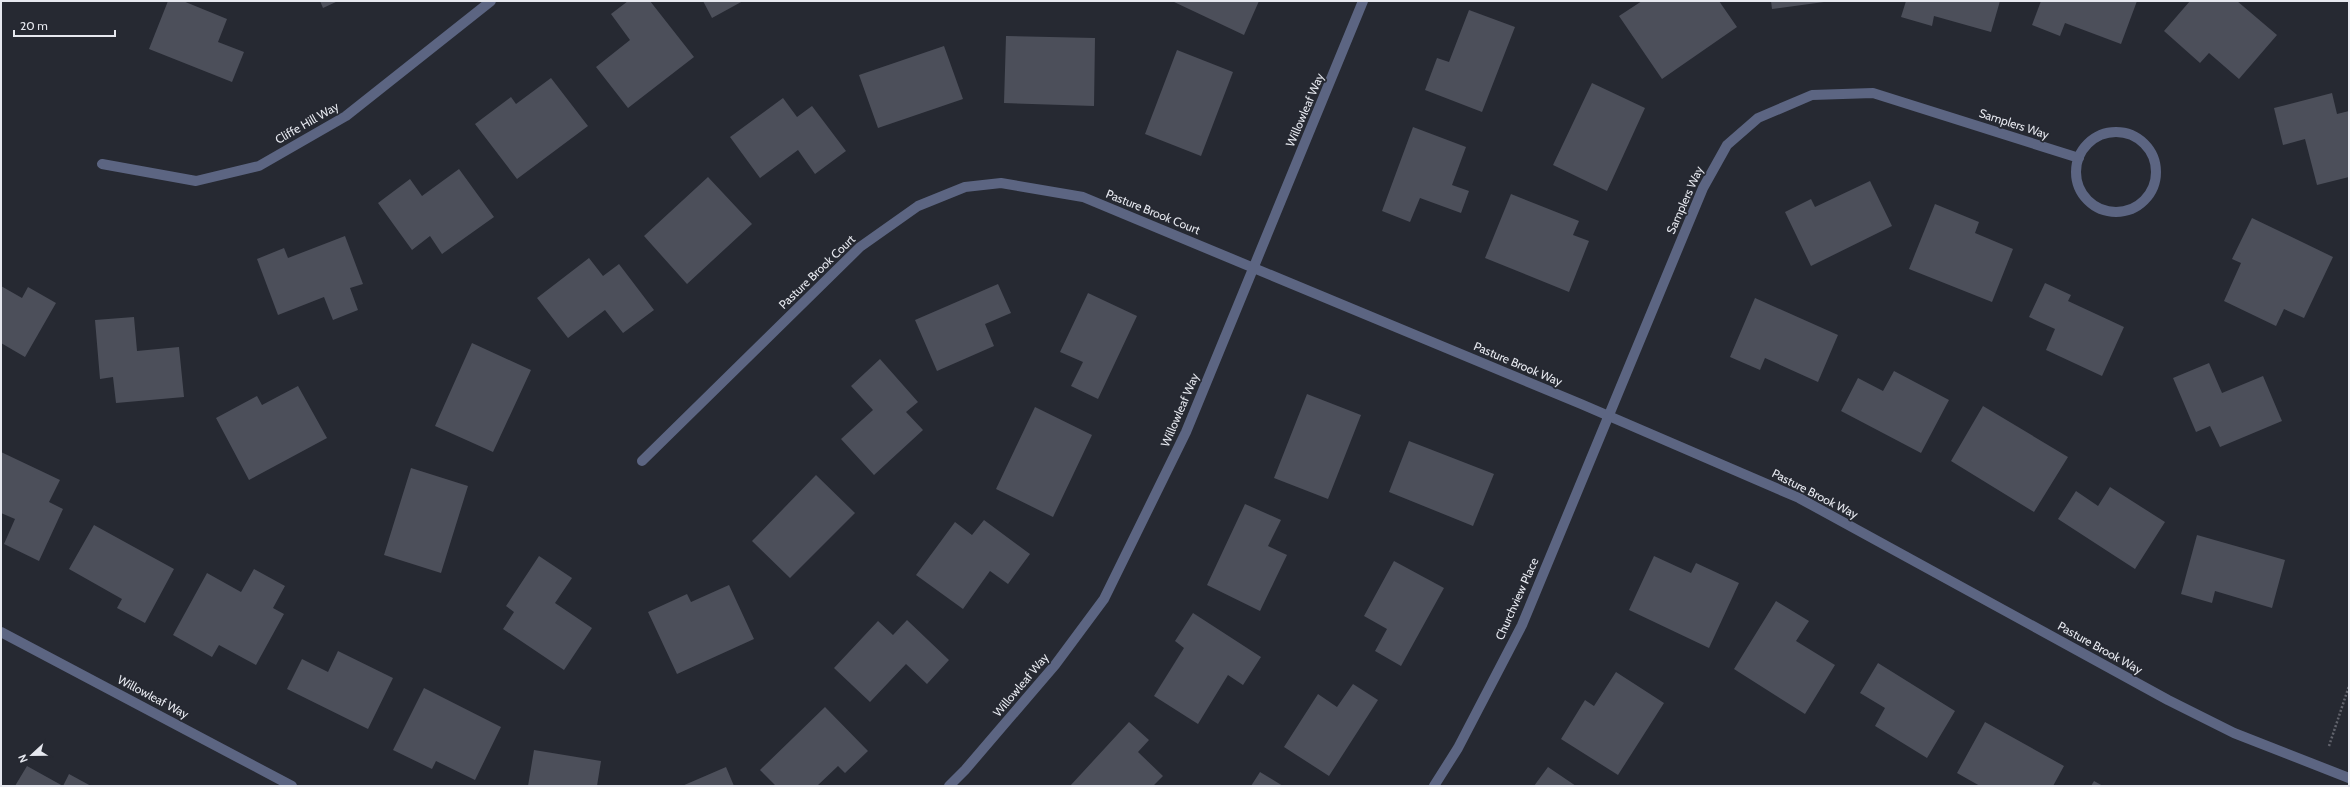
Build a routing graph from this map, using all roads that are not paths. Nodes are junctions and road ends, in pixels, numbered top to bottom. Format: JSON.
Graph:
{"nodes":[{"id":1,"x":491,"y":1,"type":"edge"},
{"id":2,"x":1363,"y":1,"type":"edge"},
{"id":3,"x":2078,"y":158,"type":"junction"},
{"id":4,"x":102,"y":164,"type":"dead end"},
{"id":5,"x":1253,"y":267,"type":"junction"},
{"id":6,"x":1610,"y":416,"type":"junction"},
{"id":7,"x":642,"y":461,"type":"dead end"},
{"id":8,"x":1,"y":632,"type":"edge"},
{"id":9,"x":2349,"y":778,"type":"edge"},
{"id":10,"x":292,"y":786,"type":"edge"},
{"id":11,"x":949,"y":786,"type":"edge"},
{"id":12,"x":1434,"y":786,"type":"edge"}],
"edges":[{"from":1,"to":4,"type":"street","name":"Cliffe Hill Way"},
{"from":2,"to":5,"type":"street","name":"Willowleaf Way"},
{"from":3,"to":3,"type":"street"},
{"from":3,"to":6,"type":"street","name":"Samplers Way"},
{"from":5,"to":6,"type":"street","name":"Pasture Brook Way"},
{"from":5,"to":7,"type":"street","name":"Pasture Brook Court"},
{"from":5,"to":11,"type":"street","name":"Willowleaf Way"},
{"from":6,"to":9,"type":"street","name":"Pasture Brook Way"},
{"from":6,"to":12,"type":"street","name":"Churchview Place"},
{"from":8,"to":10,"type":"street","name":"Willowleaf Way"}]}
